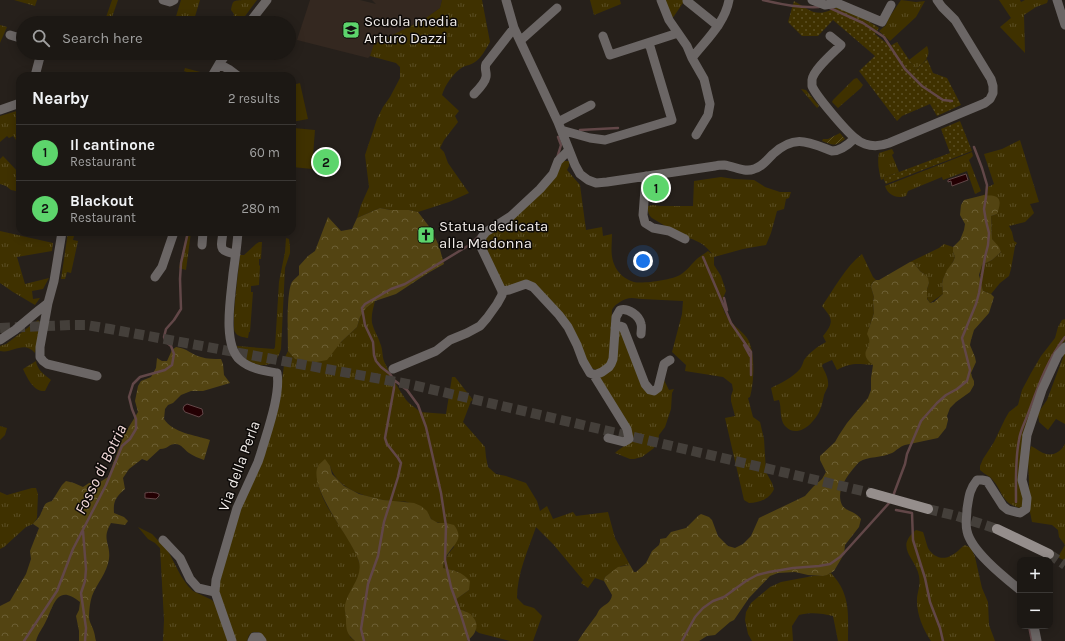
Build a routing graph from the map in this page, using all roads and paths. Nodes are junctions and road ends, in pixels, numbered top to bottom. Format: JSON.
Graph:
{"nodes":[{"id":1,"x":163,"y":0,"type":"edge"},
{"id":2,"x":174,"y":0,"type":"edge"},
{"id":3,"x":267,"y":0,"type":"edge"},
{"id":4,"x":506,"y":0,"type":"edge"},
{"id":5,"x":661,"y":0,"type":"edge"},
{"id":6,"x":729,"y":0,"type":"edge"},
{"id":7,"x":812,"y":0,"type":"edge"},
{"id":8,"x":937,"y":0,"type":"edge"},
{"id":9,"x":1057,"y":0,"type":"edge"},
{"id":10,"x":687,"y":1,"type":"dead end"},
{"id":11,"x":891,"y":5,"type":"dead end"},
{"id":12,"x":557,"y":8,"type":"dead end"},
{"id":13,"x":255,"y":16,"type":"edge"},
{"id":14,"x":1065,"y":25,"type":"edge"},
{"id":15,"x":718,"y":26,"type":"junction"},
{"id":16,"x":514,"y":28,"type":"junction"},
{"id":17,"x":678,"y":33,"type":"junction"},
{"id":18,"x":10,"y":35,"type":"dead end"},
{"id":19,"x":603,"y":36,"type":"dead end"},
{"id":20,"x":830,"y":36,"type":"dead end"},
{"id":21,"x":16,"y":37,"type":"edge"},
{"id":22,"x":520,"y":41,"type":"junction"},
{"id":23,"x":649,"y":43,"type":"junction"},
{"id":24,"x":692,"y":58,"type":"junction"},
{"id":25,"x":39,"y":60,"type":"edge"},
{"id":26,"x":222,"y":60,"type":"edge"},
{"id":27,"x":219,"y":64,"type":"junction"},
{"id":28,"x":36,"y":72,"type":"edge"},
{"id":29,"x":214,"y":72,"type":"edge"},
{"id":30,"x":233,"y":72,"type":"edge"},
{"id":31,"x":474,"y":94,"type":"dead end"},
{"id":32,"x":16,"y":104,"type":"edge"},
{"id":33,"x":591,"y":105,"type":"dead end"},
{"id":34,"x":0,"y":110,"type":"edge"},
{"id":35,"x":559,"y":126,"type":"junction"},
{"id":36,"x":696,"y":135,"type":"dead end"},
{"id":37,"x":855,"y":138,"type":"junction"},
{"id":38,"x":569,"y":150,"type":"junction"},
{"id":39,"x":646,"y":176,"type":"junction"},
{"id":40,"x":61,"y":236,"type":"edge"},
{"id":41,"x":173,"y":236,"type":"edge"},
{"id":42,"x":203,"y":236,"type":"edge"},
{"id":43,"x":223,"y":236,"type":"edge"},
{"id":44,"x":238,"y":236,"type":"edge"},
{"id":45,"x":685,"y":239,"type":"dead end"},
{"id":46,"x":202,"y":245,"type":"dead end"},
{"id":47,"x":236,"y":254,"type":"junction"},
{"id":48,"x":155,"y":277,"type":"dead end"},
{"id":49,"x":502,"y":291,"type":"junction"},
{"id":50,"x":48,"y":303,"type":"junction"},
{"id":51,"x":615,"y":328,"type":"junction"},
{"id":52,"x":641,"y":334,"type":"dead end"},
{"id":53,"x":0,"y":340,"type":"edge"},
{"id":54,"x":1065,"y":347,"type":"edge"},
{"id":55,"x":670,"y":360,"type":"dead end"},
{"id":56,"x":392,"y":369,"type":"dead end"},
{"id":57,"x":593,"y":374,"type":"junction"},
{"id":58,"x":97,"y":376,"type":"dead end"},
{"id":59,"x":608,"y":438,"type":"dead end"},
{"id":60,"x":871,"y":493,"type":"tunnel mouth"},
{"id":61,"x":928,"y":509,"type":"tunnel mouth"},
{"id":62,"x":997,"y":529,"type":"tunnel mouth"},
{"id":63,"x":163,"y":540,"type":"dead end"},
{"id":64,"x":1049,"y":554,"type":"tunnel mouth"},
{"id":65,"x":1017,"y":588,"type":"edge"},
{"id":66,"x":215,"y":592,"type":"junction"},
{"id":67,"x":1035,"y":629,"type":"edge"},
{"id":68,"x":232,"y":641,"type":"edge"},
{"id":69,"x":252,"y":641,"type":"edge"},
{"id":70,"x":262,"y":641,"type":"edge"},
{"id":71,"x":1037,"y":641,"type":"edge"}],
"edges":[{"from":1,"to":2,"type":"street"},
{"from":3,"to":13,"type":"street"},
{"from":4,"to":16,"type":"street"},
{"from":5,"to":17,"type":"street"},
{"from":6,"to":15,"type":"street"},
{"from":7,"to":11,"type":"street"},
{"from":8,"to":37,"type":"street"},
{"from":9,"to":14,"type":"street"},
{"from":10,"to":15,"type":"street"},
{"from":12,"to":22,"type":"street"},
{"from":15,"to":24,"type":"street"},
{"from":16,"to":22,"type":"street"},
{"from":16,"to":31,"type":"street"},
{"from":17,"to":23,"type":"street"},
{"from":17,"to":24,"type":"street"},
{"from":18,"to":21,"type":"street"},
{"from":19,"to":23,"type":"street"},
{"from":20,"to":37,"type":"street"},
{"from":22,"to":35,"type":"street"},
{"from":23,"to":35,"type":"street"},
{"from":24,"to":36,"type":"street"},
{"from":25,"to":28,"type":"street"},
{"from":26,"to":27,"type":"street"},
{"from":27,"to":29,"type":"street"},
{"from":27,"to":30,"type":"street"},
{"from":32,"to":34,"type":"street"},
{"from":33,"to":35,"type":"street"},
{"from":35,"to":38,"type":"street"},
{"from":37,"to":39,"type":"street"},
{"from":38,"to":39,"type":"street"},
{"from":38,"to":49,"type":"street"},
{"from":39,"to":45,"type":"street"},
{"from":40,"to":50,"type":"street"},
{"from":41,"to":48,"type":"street"},
{"from":42,"to":46,"type":"street"},
{"from":43,"to":47,"type":"street"},
{"from":44,"to":47,"type":"street","name":"Via della Perla"},
{"from":47,"to":66,"type":"street","name":"Via della Perla"},
{"from":49,"to":56,"type":"street"},
{"from":49,"to":57,"type":"street"},
{"from":50,"to":53,"type":"street"},
{"from":50,"to":58,"type":"street"},
{"from":51,"to":52,"type":"street"},
{"from":51,"to":55,"type":"street"},
{"from":51,"to":57,"type":"street"},
{"from":54,"to":65,"type":"street"},
{"from":57,"to":59,"type":"street"},
{"from":60,"to":61,"type":"main road"},
{"from":62,"to":64,"type":"main road"},
{"from":63,"to":66,"type":"street"},
{"from":66,"to":68,"type":"street","name":"Via della Perla"},
{"from":67,"to":71,"type":"street"},
{"from":69,"to":70,"type":"street"}]}
